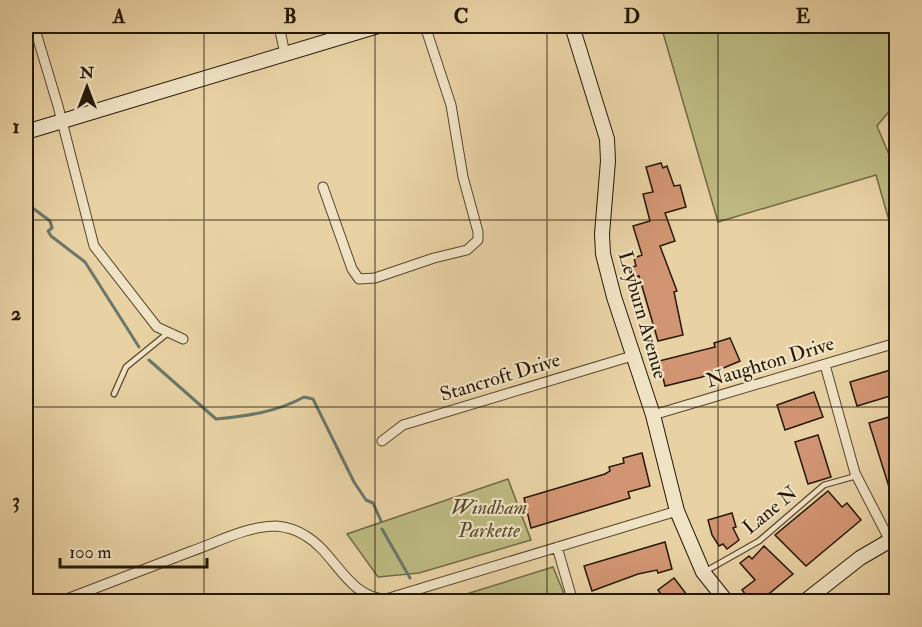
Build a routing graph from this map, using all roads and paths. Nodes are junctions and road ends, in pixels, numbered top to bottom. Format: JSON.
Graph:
{"nodes":[{"id":1,"x":33,"y":26,"type":"edge"},
{"id":2,"x":279,"y":26,"type":"edge"},
{"id":3,"x":378,"y":26,"type":"edge"},
{"id":4,"x":425,"y":26,"type":"edge"},
{"id":5,"x":572,"y":26,"type":"edge"},
{"id":6,"x":285,"y":54,"type":"junction"},
{"id":7,"x":62,"y":121,"type":"junction"},
{"id":8,"x":26,"y":132,"type":"edge"},
{"id":9,"x":323,"y":187,"type":"dead end"},
{"id":10,"x":170,"y":332,"type":"junction"},
{"id":11,"x":183,"y":339,"type":"dead end"},
{"id":12,"x":897,"y":344,"type":"edge"},
{"id":13,"x":632,"y":356,"type":"junction"},
{"id":14,"x":825,"y":365,"type":"junction"},
{"id":15,"x":114,"y":394,"type":"dead end"},
{"id":16,"x":653,"y":415,"type":"junction"},
{"id":17,"x":382,"y":441,"type":"dead end"},
{"id":18,"x":856,"y":476,"type":"junction"},
{"id":19,"x":677,"y":511,"type":"junction"},
{"id":20,"x":893,"y":538,"type":"edge"},
{"id":21,"x":557,"y":547,"type":"junction"},
{"id":22,"x":703,"y":572,"type":"junction"},
{"id":23,"x":896,"y":595,"type":"edge"},
{"id":24,"x":59,"y":602,"type":"edge"},
{"id":25,"x":573,"y":602,"type":"edge"},
{"id":26,"x":727,"y":602,"type":"edge"},
{"id":27,"x":804,"y":602,"type":"edge"},
{"id":28,"x":880,"y":602,"type":"edge"}],
"edges":[{"from":1,"to":7,"type":"street"},
{"from":2,"to":6,"type":"street"},
{"from":3,"to":6,"type":"street"},
{"from":4,"to":9,"type":"street"},
{"from":5,"to":13,"type":"street","name":"Leyburn Avenue"},
{"from":6,"to":7,"type":"street"},
{"from":7,"to":8,"type":"street"},
{"from":7,"to":10,"type":"street"},
{"from":10,"to":11,"type":"street"},
{"from":10,"to":15,"type":"lane"},
{"from":12,"to":14,"type":"street","name":"Naughton Drive"},
{"from":13,"to":16,"type":"street","name":"Leyburn Avenue"},
{"from":13,"to":17,"type":"street","name":"Stancroft Drive"},
{"from":14,"to":16,"type":"street","name":"Naughton Drive"},
{"from":14,"to":18,"type":"street"},
{"from":16,"to":19,"type":"street","name":"Leyburn Avenue"},
{"from":18,"to":20,"type":"street"},
{"from":18,"to":22,"type":"lane","name":"Lane N"},
{"from":19,"to":21,"type":"street"},
{"from":19,"to":22,"type":"street","name":"Leyburn Avenue"},
{"from":20,"to":27,"type":"street"},
{"from":21,"to":24,"type":"street"},
{"from":21,"to":25,"type":"street"},
{"from":22,"to":26,"type":"street","name":"Leyburn Avenue"},
{"from":23,"to":28,"type":"street"}]}
